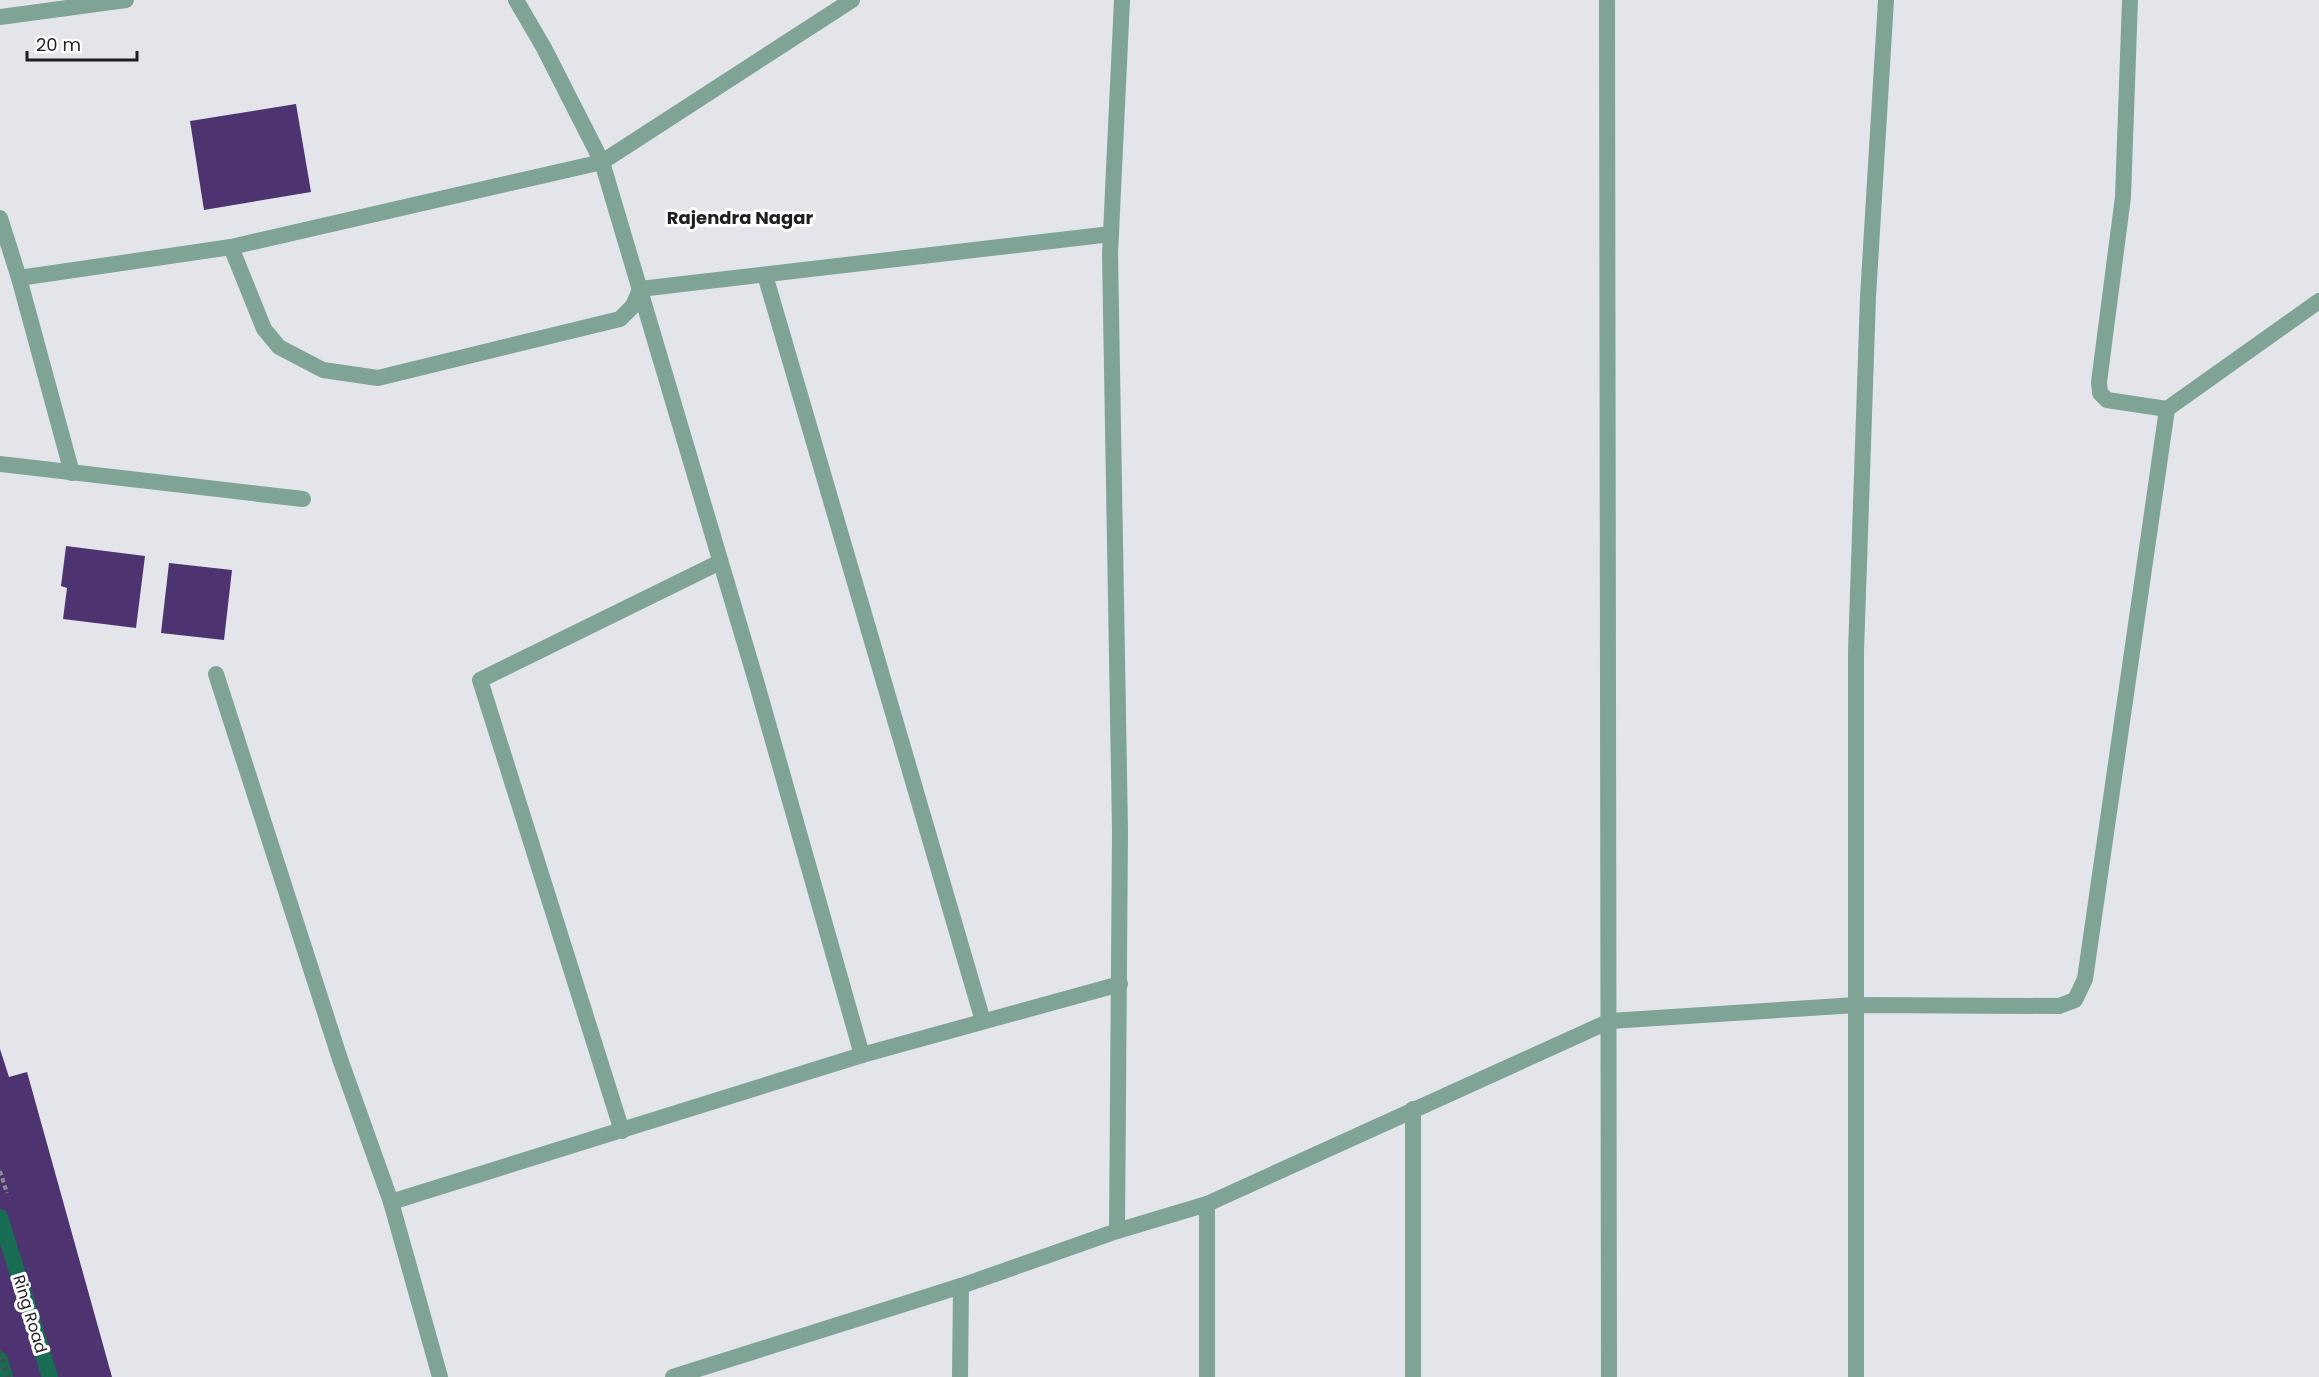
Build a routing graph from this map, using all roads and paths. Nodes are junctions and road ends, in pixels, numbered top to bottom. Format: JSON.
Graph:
{"nodes":[{"id":1,"x":126,"y":0,"type":"edge"},
{"id":2,"x":516,"y":0,"type":"edge"},
{"id":3,"x":852,"y":0,"type":"edge"},
{"id":4,"x":1122,"y":0,"type":"edge"},
{"id":5,"x":1606,"y":0,"type":"edge"},
{"id":6,"x":1886,"y":0,"type":"edge"},
{"id":7,"x":2130,"y":0,"type":"edge"},
{"id":8,"x":0,"y":17,"type":"edge"},
{"id":9,"x":602,"y":162,"type":"junction"},
{"id":10,"x":0,"y":218,"type":"edge"},
{"id":11,"x":1111,"y":234,"type":"junction"},
{"id":12,"x":231,"y":247,"type":"junction"},
{"id":13,"x":765,"y":274,"type":"junction"},
{"id":14,"x":19,"y":278,"type":"junction"},
{"id":15,"x":640,"y":289,"type":"junction"},
{"id":16,"x":2319,"y":301,"type":"edge"},
{"id":17,"x":2167,"y":409,"type":"junction"},
{"id":18,"x":0,"y":464,"type":"edge"},
{"id":19,"x":72,"y":473,"type":"junction"},
{"id":20,"x":303,"y":499,"type":"dead end"},
{"id":21,"x":720,"y":562,"type":"junction"},
{"id":22,"x":216,"y":674,"type":"dead end"},
{"id":23,"x":1120,"y":984,"type":"junction"},
{"id":24,"x":1856,"y":1005,"type":"junction"},
{"id":25,"x":983,"y":1021,"type":"junction"},
{"id":26,"x":1610,"y":1021,"type":"junction"},
{"id":27,"x":862,"y":1055,"type":"junction"},
{"id":28,"x":1413,"y":1109,"type":"junction"},
{"id":29,"x":622,"y":1131,"type":"junction"},
{"id":30,"x":392,"y":1202,"type":"junction"},
{"id":31,"x":1207,"y":1204,"type":"junction"},
{"id":32,"x":0,"y":1217,"type":"edge"},
{"id":33,"x":1117,"y":1231,"type":"junction"},
{"id":34,"x":961,"y":1286,"type":"junction"},
{"id":35,"x":0,"y":1360,"type":"edge"},
{"id":36,"x":5,"y":1377,"type":"edge"},
{"id":37,"x":50,"y":1377,"type":"edge"},
{"id":38,"x":440,"y":1377,"type":"edge"},
{"id":39,"x":673,"y":1377,"type":"edge"},
{"id":40,"x":960,"y":1377,"type":"edge"},
{"id":41,"x":1207,"y":1377,"type":"edge"},
{"id":42,"x":1413,"y":1377,"type":"edge"},
{"id":43,"x":1609,"y":1377,"type":"edge"},
{"id":44,"x":1856,"y":1377,"type":"edge"}],
"edges":[{"from":1,"to":8,"type":"street"},
{"from":2,"to":9,"type":"street"},
{"from":3,"to":9,"type":"street"},
{"from":4,"to":11,"type":"street"},
{"from":5,"to":26,"type":"street"},
{"from":6,"to":24,"type":"street"},
{"from":7,"to":17,"type":"street"},
{"from":9,"to":12,"type":"street"},
{"from":9,"to":15,"type":"street"},
{"from":10,"to":14,"type":"street"},
{"from":11,"to":13,"type":"street"},
{"from":11,"to":23,"type":"street"},
{"from":12,"to":14,"type":"street"},
{"from":12,"to":15,"type":"street"},
{"from":13,"to":15,"type":"street"},
{"from":13,"to":25,"type":"street"},
{"from":14,"to":19,"type":"street"},
{"from":15,"to":21,"type":"street"},
{"from":16,"to":17,"type":"street"},
{"from":17,"to":24,"type":"street"},
{"from":18,"to":19,"type":"street"},
{"from":19,"to":20,"type":"street"},
{"from":21,"to":27,"type":"street"},
{"from":21,"to":29,"type":"street"},
{"from":22,"to":30,"type":"street"},
{"from":23,"to":25,"type":"street"},
{"from":23,"to":33,"type":"street"},
{"from":24,"to":26,"type":"street"},
{"from":24,"to":44,"type":"street"},
{"from":25,"to":27,"type":"street"},
{"from":26,"to":28,"type":"street"},
{"from":26,"to":43,"type":"street"},
{"from":27,"to":29,"type":"street"},
{"from":28,"to":31,"type":"street"},
{"from":28,"to":42,"type":"street"},
{"from":29,"to":30,"type":"street"},
{"from":30,"to":38,"type":"street"},
{"from":31,"to":33,"type":"street"},
{"from":31,"to":41,"type":"street"},
{"from":32,"to":37,"type":"main road","name":"Ring Road"},
{"from":33,"to":34,"type":"street"},
{"from":34,"to":39,"type":"street"},
{"from":34,"to":40,"type":"street"},
{"from":35,"to":36,"type":"main road"}]}
